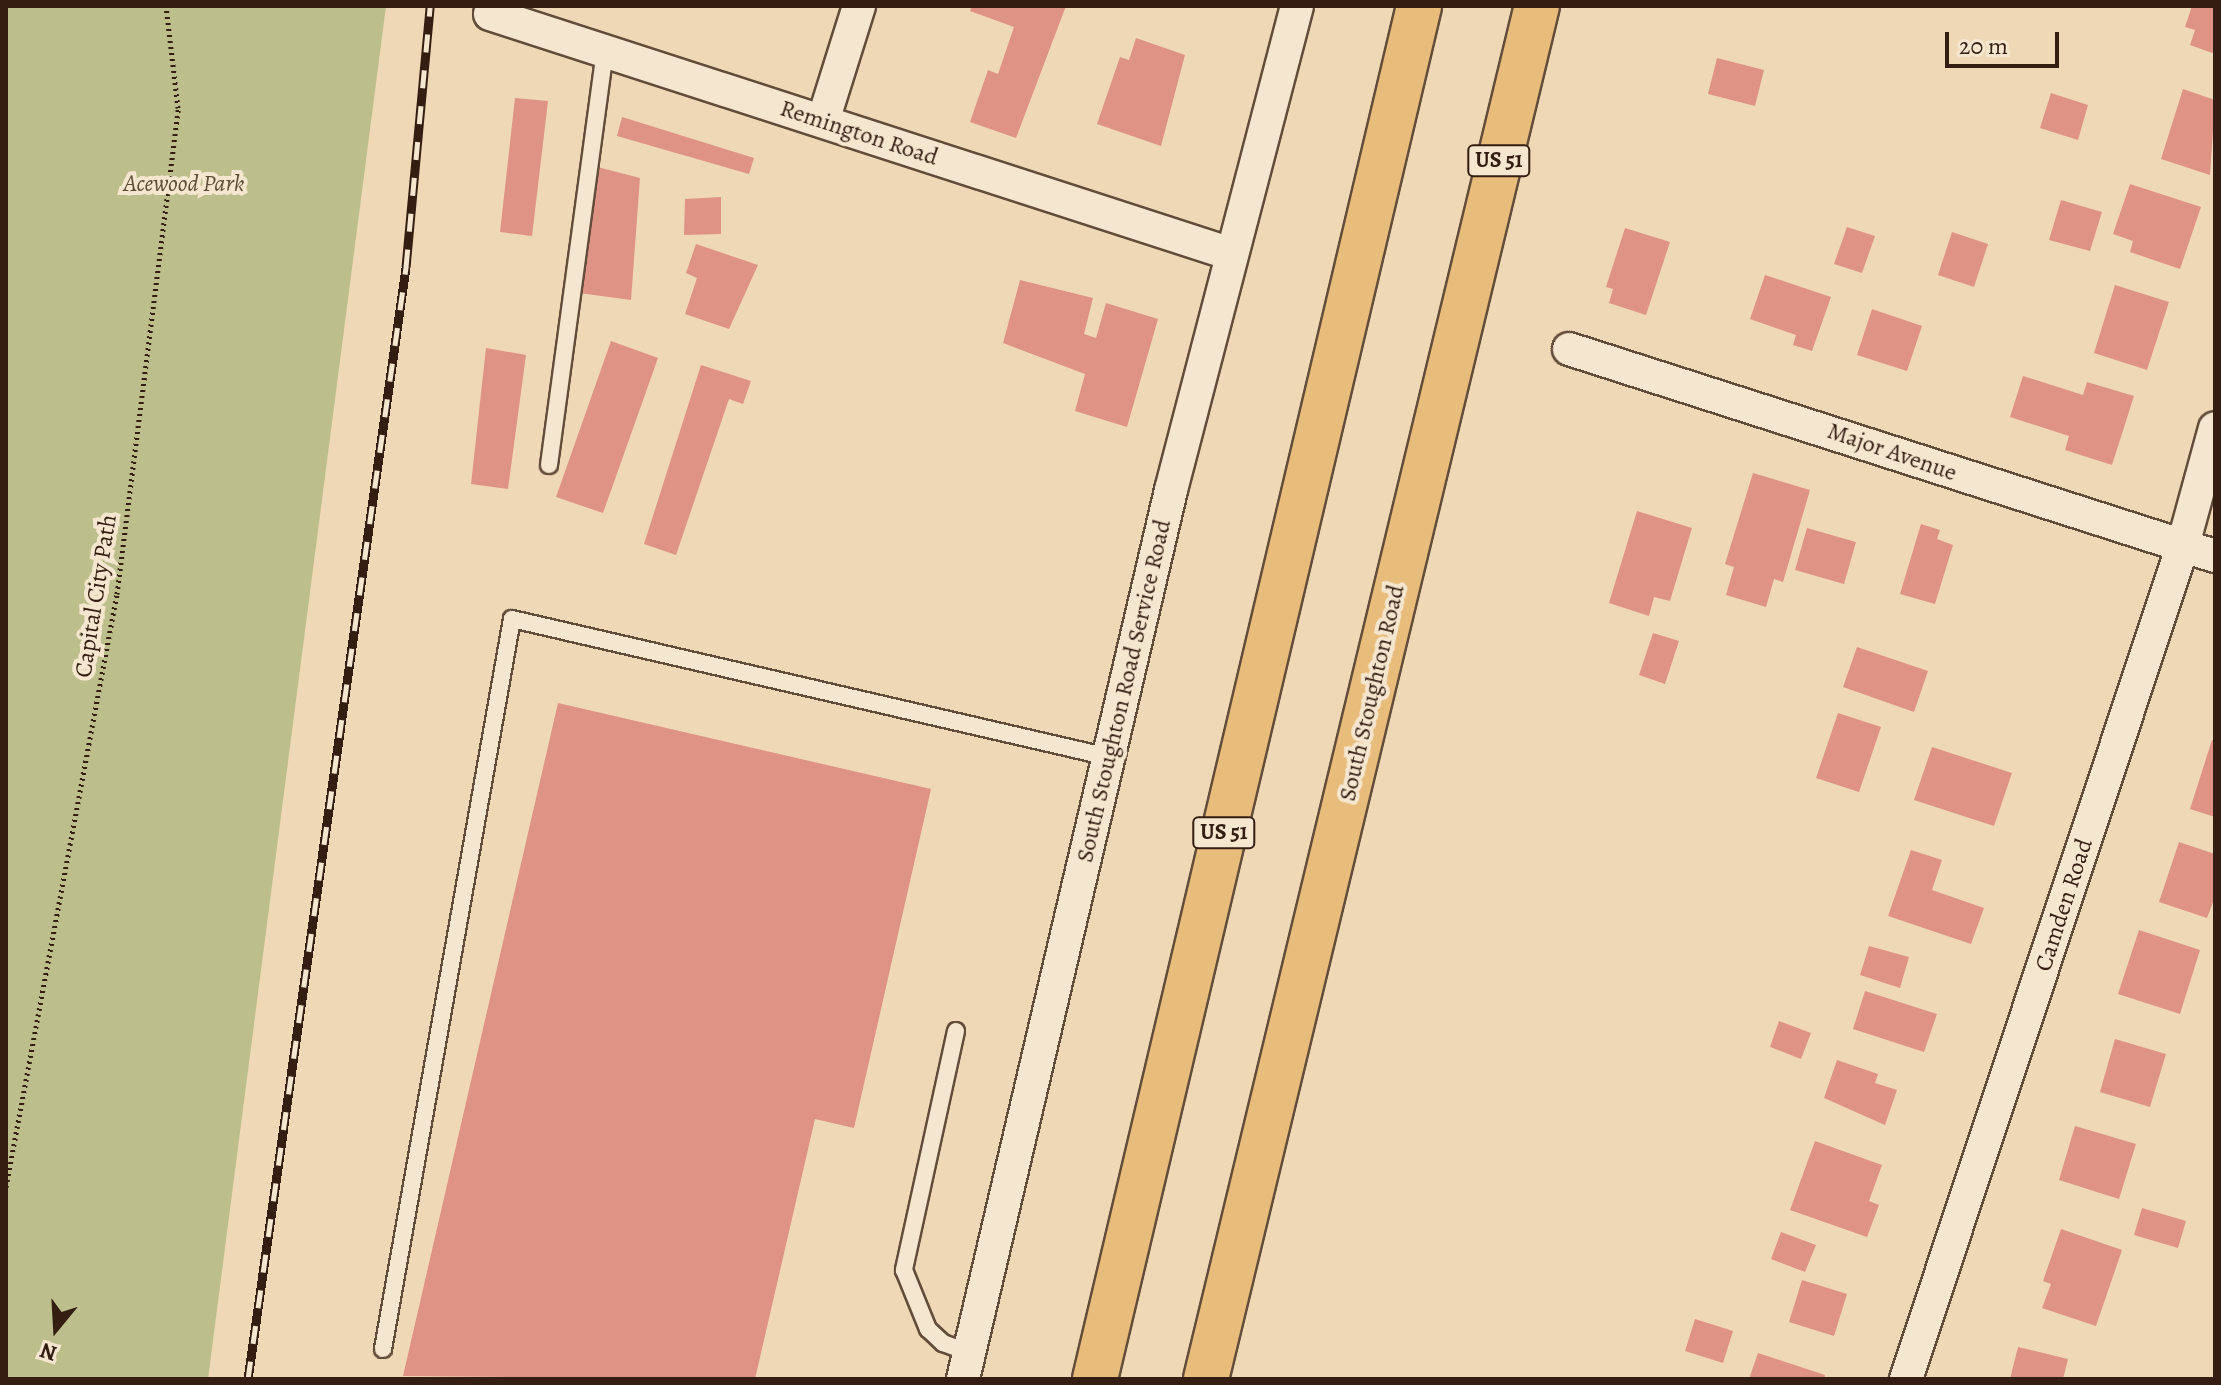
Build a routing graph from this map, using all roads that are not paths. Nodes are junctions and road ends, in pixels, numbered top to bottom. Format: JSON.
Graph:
{"nodes":[{"id":1,"x":859,"y":6,"type":"edge"},
{"id":2,"x":1297,"y":6,"type":"edge"},
{"id":3,"x":1419,"y":6,"type":"edge"},
{"id":4,"x":1537,"y":6,"type":"edge"},
{"id":5,"x":490,"y":14,"type":"dead end"},
{"id":6,"x":605,"y":51,"type":"junction"},
{"id":7,"x":823,"y":121,"type":"junction"},
{"id":8,"x":1228,"y":253,"type":"junction"},
{"id":9,"x":1569,"y":349,"type":"dead end"},
{"id":10,"x":2215,"y":428,"type":"edge"},
{"id":11,"x":549,"y":465,"type":"dead end"},
{"id":12,"x":2183,"y":545,"type":"junction"},
{"id":13,"x":2215,"y":556,"type":"edge"},
{"id":14,"x":1109,"y":757,"type":"junction"},
{"id":15,"x":956,"y":1031,"type":"dead end"},
{"id":16,"x":383,"y":1349,"type":"dead end"},
{"id":17,"x":967,"y":1366,"type":"edge"},
{"id":18,"x":1095,"y":1379,"type":"edge"},
{"id":19,"x":1206,"y":1379,"type":"edge"},
{"id":20,"x":1906,"y":1379,"type":"edge"}],
"edges":[{"from":1,"to":7,"type":"street"},
{"from":2,"to":8,"type":"street","name":"South Stoughton Road Service Road"},
{"from":3,"to":18,"type":"main road","number":"US 51"},
{"from":4,"to":19,"type":"main road","name":"South Stoughton Road","number":"US 51"},
{"from":5,"to":6,"type":"street","name":"Remington Road"},
{"from":6,"to":7,"type":"street","name":"Remington Road"},
{"from":6,"to":11,"type":"lane"},
{"from":7,"to":8,"type":"street","name":"Remington Road"},
{"from":8,"to":14,"type":"street","name":"South Stoughton Road Service Road"},
{"from":9,"to":12,"type":"street","name":"Major Avenue"},
{"from":10,"to":12,"type":"street","name":"Camden Road"},
{"from":12,"to":13,"type":"street","name":"Major Avenue"},
{"from":12,"to":20,"type":"street","name":"Camden Road"},
{"from":14,"to":16,"type":"lane"},
{"from":14,"to":17,"type":"street","name":"South Stoughton Road Service Road"},
{"from":15,"to":17,"type":"lane"}]}
